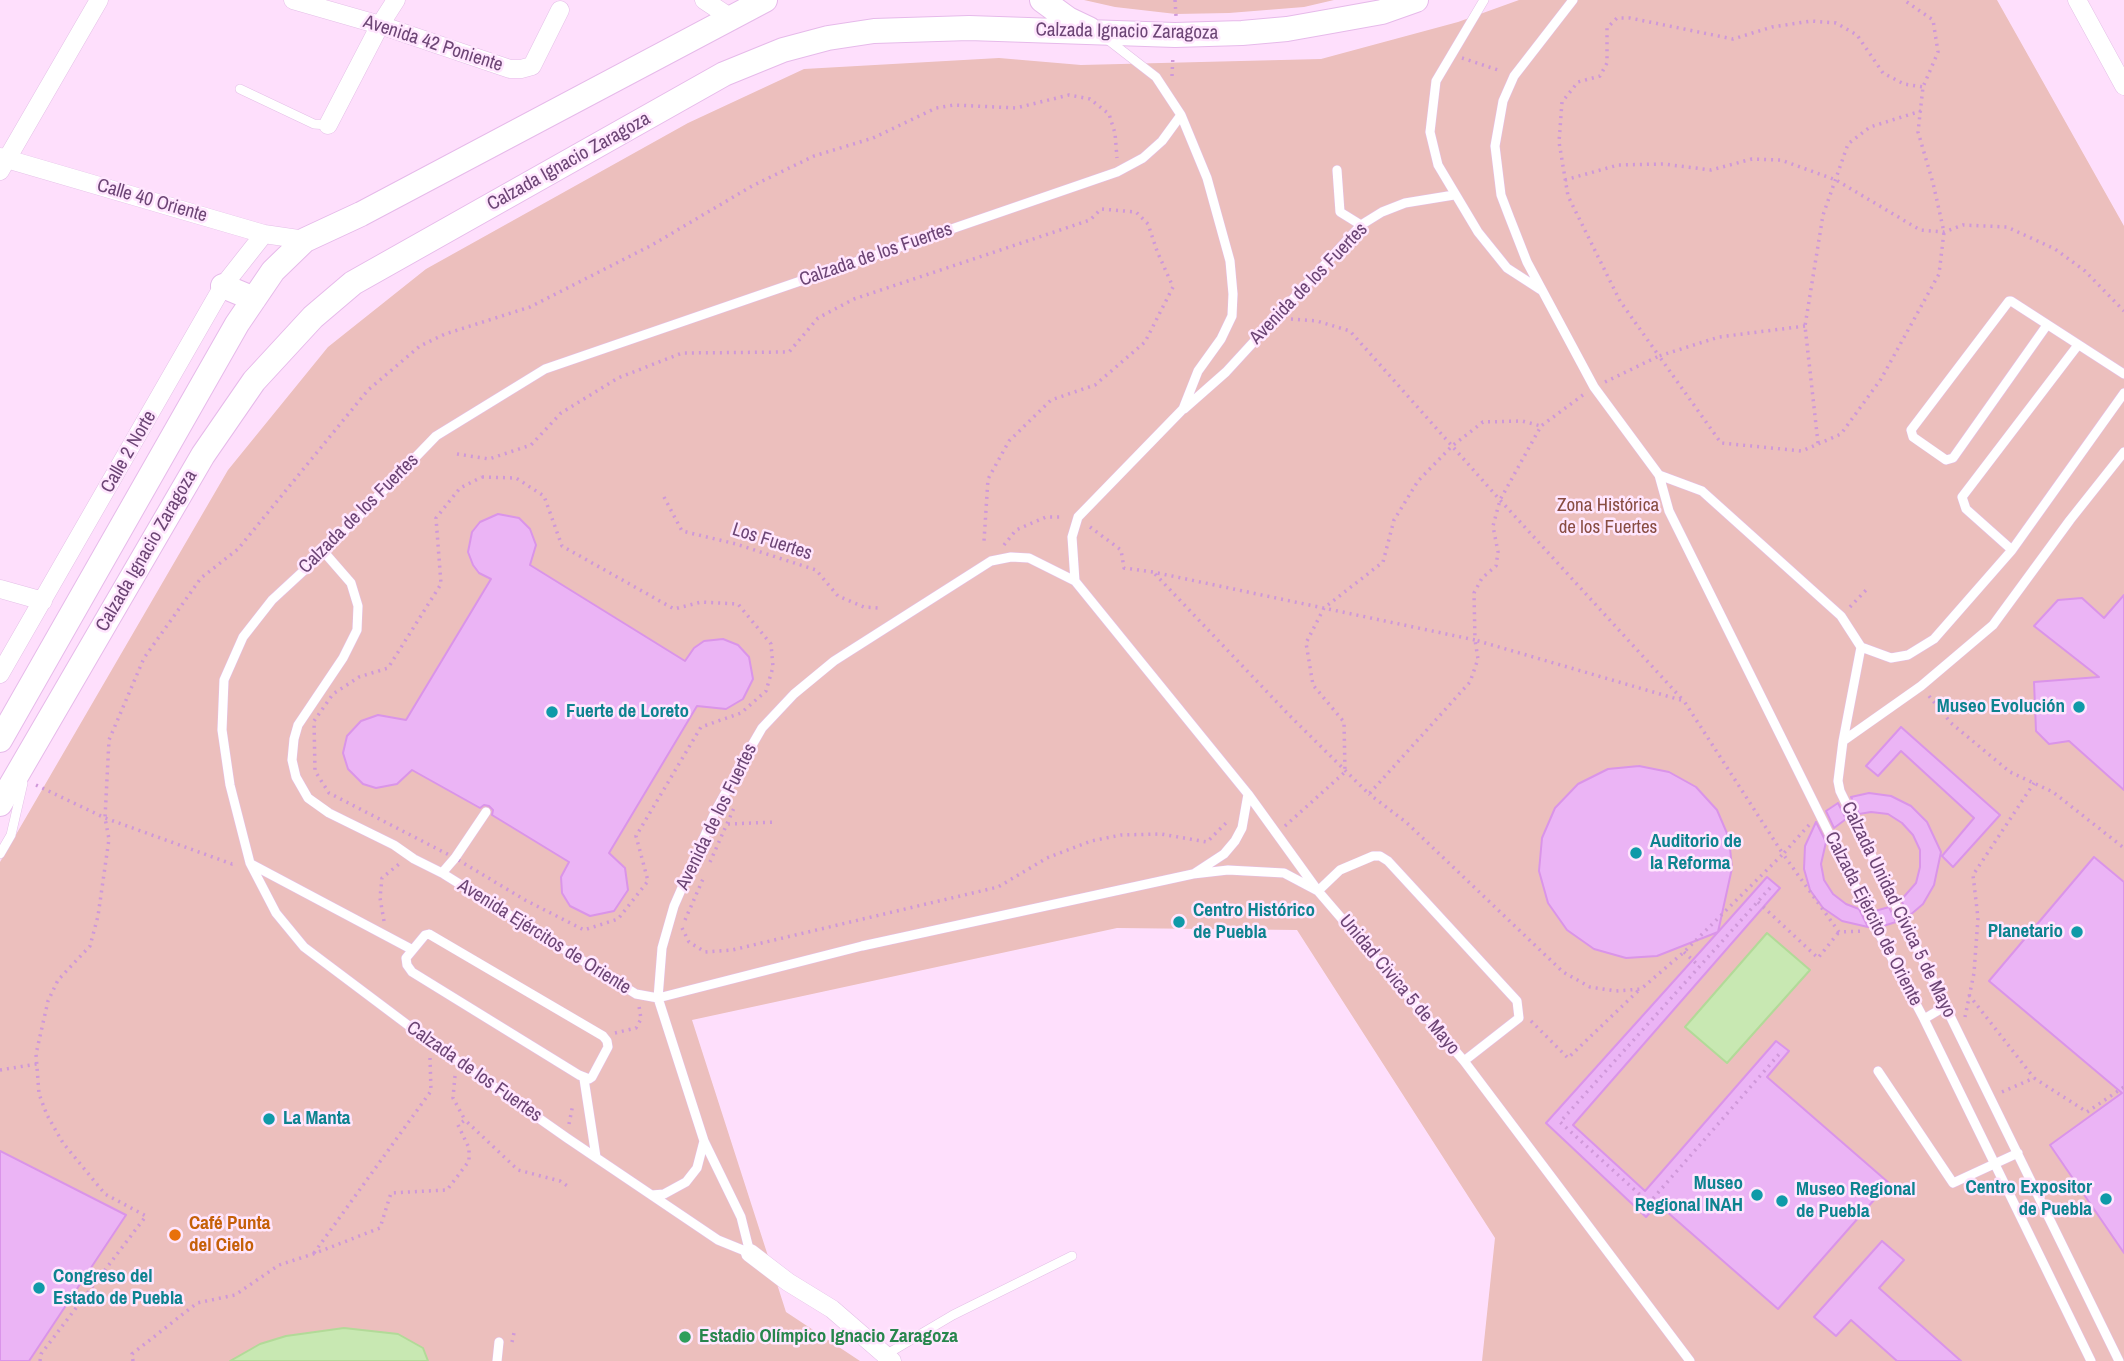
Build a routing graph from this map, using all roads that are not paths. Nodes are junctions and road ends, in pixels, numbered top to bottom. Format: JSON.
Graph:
{"nodes":[{"id":1,"x":99,"y":0,"type":"edge"},
{"id":2,"x":293,"y":0,"type":"edge"},
{"id":3,"x":396,"y":0,"type":"edge"},
{"id":4,"x":704,"y":0,"type":"edge"},
{"id":5,"x":765,"y":0,"type":"edge"},
{"id":6,"x":1042,"y":0,"type":"edge"},
{"id":7,"x":1416,"y":0,"type":"edge"},
{"id":8,"x":1484,"y":0,"type":"edge"},
{"id":9,"x":1573,"y":0,"type":"edge"},
{"id":10,"x":2077,"y":0,"type":"edge"},
{"id":11,"x":560,"y":10,"type":"dead end"},
{"id":12,"x":731,"y":18,"type":"junction"},
{"id":13,"x":380,"y":25,"type":"junction"},
{"id":14,"x":1100,"y":33,"type":"junction"},
{"id":15,"x":2124,"y":86,"type":"edge"},
{"id":16,"x":240,"y":89,"type":"dead end"},
{"id":17,"x":1181,"y":115,"type":"junction"},
{"id":18,"x":328,"y":125,"type":"joint"},
{"id":19,"x":2,"y":162,"type":"edge"},
{"id":20,"x":1337,"y":170,"type":"dead end"},
{"id":21,"x":1454,"y":195,"type":"junction"},
{"id":22,"x":1361,"y":225,"type":"junction"},
{"id":23,"x":264,"y":234,"type":"junction"},
{"id":24,"x":305,"y":240,"type":"junction"},
{"id":25,"x":223,"y":286,"type":"junction"},
{"id":26,"x":1543,"y":291,"type":"junction"},
{"id":27,"x":254,"y":299,"type":"junction"},
{"id":28,"x":2047,"y":325,"type":"junction"},
{"id":29,"x":2078,"y":345,"type":"junction"},
{"id":30,"x":2124,"y":374,"type":"edge"},
{"id":31,"x":2124,"y":393,"type":"edge"},
{"id":32,"x":1183,"y":409,"type":"junction"},
{"id":33,"x":2124,"y":452,"type":"edge"},
{"id":34,"x":1659,"y":475,"type":"junction"},
{"id":35,"x":2012,"y":550,"type":"junction"},
{"id":36,"x":324,"y":552,"type":"junction"},
{"id":37,"x":991,"y":561,"type":"joint"},
{"id":38,"x":1075,"y":580,"type":"junction"},
{"id":39,"x":0,"y":589,"type":"edge"},
{"id":40,"x":43,"y":601,"type":"junction"},
{"id":41,"x":1861,"y":647,"type":"junction"},
{"id":42,"x":0,"y":674,"type":"edge"},
{"id":43,"x":0,"y":740,"type":"edge"},
{"id":44,"x":1843,"y":741,"type":"junction"},
{"id":45,"x":29,"y":755,"type":"junction"},
{"id":46,"x":1248,"y":794,"type":"junction"},
{"id":47,"x":0,"y":804,"type":"edge"},
{"id":48,"x":486,"y":812,"type":"dead end"},
{"id":49,"x":0,"y":854,"type":"edge"},
{"id":50,"x":250,"y":863,"type":"junction"},
{"id":51,"x":442,"y":873,"type":"junction"},
{"id":52,"x":1193,"y":874,"type":"junction"},
{"id":53,"x":1318,"y":891,"type":"junction"},
{"id":54,"x":411,"y":949,"type":"junction"},
{"id":55,"x":658,"y":998,"type":"junction"},
{"id":56,"x":1944,"y":1007,"type":"junction"},
{"id":57,"x":1924,"y":1019,"type":"junction"},
{"id":58,"x":1464,"y":1061,"type":"junction"},
{"id":59,"x":1878,"y":1071,"type":"dead end"},
{"id":60,"x":584,"y":1079,"type":"junction"},
{"id":61,"x":704,"y":1141,"type":"junction"},
{"id":62,"x":2018,"y":1153,"type":"junction"},
{"id":63,"x":596,"y":1157,"type":"junction"},
{"id":64,"x":1996,"y":1164,"type":"junction"},
{"id":65,"x":650,"y":1195,"type":"junction"},
{"id":66,"x":750,"y":1253,"type":"junction"},
{"id":67,"x":1072,"y":1256,"type":"dead end"},
{"id":68,"x":499,"y":1342,"type":"dead end"},
{"id":69,"x":889,"y":1357,"type":"edge"},
{"id":70,"x":497,"y":1361,"type":"edge"},
{"id":71,"x":1690,"y":1361,"type":"edge"},
{"id":72,"x":2091,"y":1361,"type":"edge"},
{"id":73,"x":2119,"y":1361,"type":"edge"}],
"edges":[{"from":1,"to":19,"type":"street"},
{"from":2,"to":13,"type":"street","name":"Avenida 42 Poniente"},
{"from":3,"to":13,"type":"street"},
{"from":4,"to":12,"type":"street"},
{"from":5,"to":12,"type":"main road","name":"Calzada Ignacio Zaragoza"},
{"from":6,"to":14,"type":"main road"},
{"from":7,"to":14,"type":"main road","name":"Calzada Ignacio Zaragoza"},
{"from":8,"to":21,"type":"lane"},
{"from":9,"to":26,"type":"lane"},
{"from":10,"to":15,"type":"street"},
{"from":11,"to":13,"type":"street","name":"Avenida 42 Poniente"},
{"from":12,"to":24,"type":"main road","name":"Calzada Ignacio Zaragoza"},
{"from":13,"to":18,"type":"street"},
{"from":14,"to":17,"type":"lane"},
{"from":14,"to":45,"type":"main road","name":"Calzada Ignacio Zaragoza"},
{"from":16,"to":18,"type":"lane"},
{"from":17,"to":32,"type":"lane","name":"Avenida de los Fuertes"},
{"from":17,"to":36,"type":"lane","name":"Calzada de los Fuertes"},
{"from":19,"to":23,"type":"street","name":"Calle 40 Oriente"},
{"from":20,"to":22,"type":"lane"},
{"from":21,"to":22,"type":"lane","name":"Avenida de los Fuertes"},
{"from":21,"to":26,"type":"lane"},
{"from":22,"to":32,"type":"lane","name":"Avenida de los Fuertes"},
{"from":23,"to":24,"type":"street","name":"Calle 40 Oriente"},
{"from":23,"to":25,"type":"street","name":"Calle 2 Norte"},
{"from":24,"to":27,"type":"main road","name":"Calzada Ignacio Zaragoza"},
{"from":25,"to":27,"type":"main road"},
{"from":25,"to":40,"type":"street","name":"Calle 2 Norte"},
{"from":26,"to":34,"type":"lane"},
{"from":27,"to":43,"type":"main road","name":"Calzada Ignacio Zaragoza"},
{"from":28,"to":28,"type":"lane"},
{"from":28,"to":29,"type":"lane"},
{"from":29,"to":30,"type":"lane"},
{"from":29,"to":35,"type":"lane"},
{"from":31,"to":35,"type":"lane"},
{"from":32,"to":38,"type":"lane","name":"Avenida de los Fuertes"},
{"from":33,"to":44,"type":"lane"},
{"from":34,"to":41,"type":"lane"},
{"from":34,"to":57,"type":"lane","name":"Calzada Ejército de Oriente"},
{"from":35,"to":41,"type":"lane"},
{"from":36,"to":50,"type":"lane","name":"Calzada de los Fuertes"},
{"from":36,"to":51,"type":"lane","name":"Avenida Ejércitos de Oriente"},
{"from":37,"to":38,"type":"lane","name":"Unidad Civica 5 de Mayo"},
{"from":37,"to":55,"type":"lane","name":"Avenida de los Fuertes"},
{"from":38,"to":46,"type":"lane","name":"Unidad Civica 5 de Mayo"},
{"from":39,"to":40,"type":"street"},
{"from":40,"to":42,"type":"street","name":"Calle 2 Norte"},
{"from":41,"to":44,"type":"lane","name":"Calzada Unidad Cívica 5 de Mayo"},
{"from":44,"to":56,"type":"lane","name":"Calzada Unidad Cívica 5 de Mayo"},
{"from":45,"to":47,"type":"main road","name":"Calzada Ignacio Zaragoza"},
{"from":45,"to":49,"type":"lane"},
{"from":46,"to":52,"type":"lane"},
{"from":46,"to":53,"type":"lane","name":"Unidad Civica 5 de Mayo"},
{"from":48,"to":51,"type":"lane"},
{"from":50,"to":54,"type":"lane"},
{"from":50,"to":63,"type":"lane","name":"Calzada de los Fuertes"},
{"from":51,"to":55,"type":"lane","name":"Avenida Ejércitos de Oriente"},
{"from":52,"to":53,"type":"lane"},
{"from":52,"to":55,"type":"lane"},
{"from":53,"to":58,"type":"lane","name":"Unidad Civica 5 de Mayo"},
{"from":53,"to":58,"type":"lane"},
{"from":54,"to":60,"type":"lane"},
{"from":54,"to":60,"type":"lane"},
{"from":55,"to":61,"type":"lane","name":"Avenida de los Fuertes"},
{"from":56,"to":57,"type":"lane"},
{"from":56,"to":62,"type":"lane","name":"Calzada Unidad Cívica 5 de Mayo"},
{"from":57,"to":64,"type":"lane","name":"Calzada Ejército de Oriente"},
{"from":58,"to":71,"type":"lane","name":"Unidad Civica 5 de Mayo"},
{"from":59,"to":64,"type":"lane"},
{"from":60,"to":63,"type":"lane"},
{"from":61,"to":65,"type":"lane"},
{"from":61,"to":66,"type":"lane"},
{"from":62,"to":64,"type":"lane"},
{"from":62,"to":73,"type":"lane","name":"Calzada Unidad Cívica 5 de Mayo"},
{"from":63,"to":65,"type":"lane","name":"Calzada de los Fuertes"},
{"from":64,"to":72,"type":"lane","name":"Calzada Ejército de Oriente"},
{"from":65,"to":66,"type":"lane","name":"Calzada de los Fuertes"},
{"from":66,"to":69,"type":"street","name":"Calzada de los Fuertes"},
{"from":67,"to":69,"type":"lane"},
{"from":68,"to":70,"type":"lane"}]}
